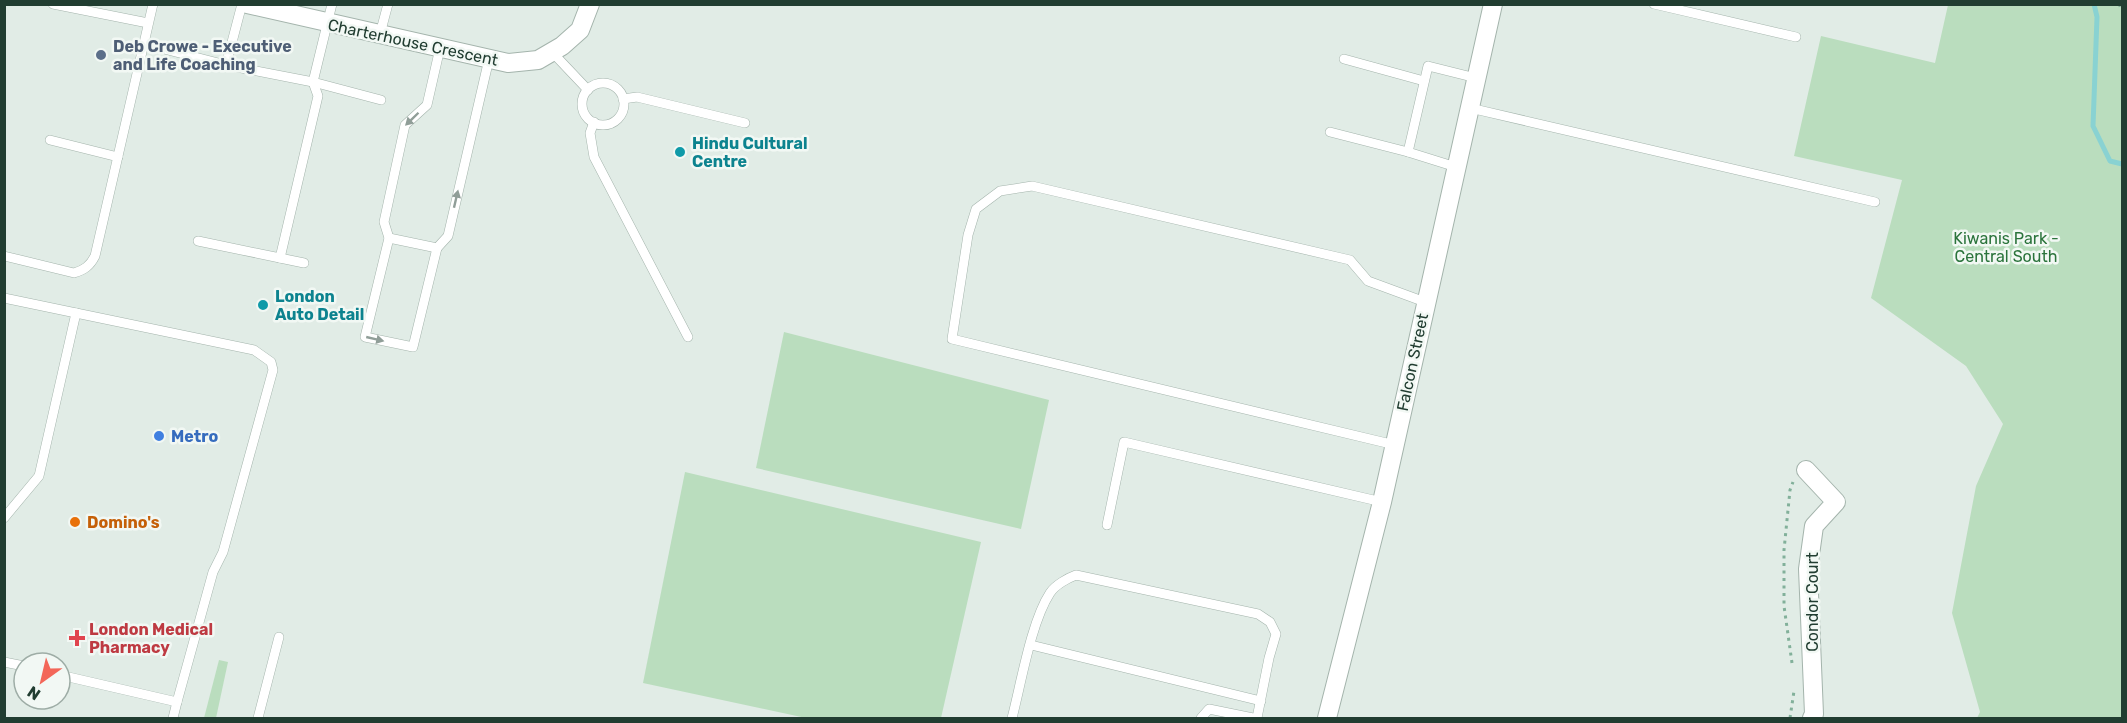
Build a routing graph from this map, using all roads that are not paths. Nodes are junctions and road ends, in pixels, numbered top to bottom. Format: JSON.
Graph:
{"nodes":[{"id":1,"x":53,"y":4,"type":"edge"},
{"id":2,"x":153,"y":4,"type":"edge"},
{"id":3,"x":242,"y":4,"type":"edge"},
{"id":4,"x":247,"y":4,"type":"edge"},
{"id":5,"x":332,"y":4,"type":"edge"},
{"id":6,"x":388,"y":4,"type":"edge"},
{"id":7,"x":590,"y":4,"type":"edge"},
{"id":8,"x":1493,"y":4,"type":"edge"},
{"id":9,"x":1654,"y":4,"type":"edge"},
{"id":10,"x":148,"y":23,"type":"junction"},
{"id":11,"x":327,"y":23,"type":"junction"},
{"id":12,"x":380,"y":34,"type":"junction"},
{"id":13,"x":1796,"y":37,"type":"dead end"},
{"id":14,"x":440,"y":48,"type":"junction"},
{"id":15,"x":164,"y":49,"type":"dead end"},
{"id":16,"x":552,"y":52,"type":"junction"},
{"id":17,"x":489,"y":59,"type":"junction"},
{"id":18,"x":1344,"y":59,"type":"dead end"},
{"id":19,"x":226,"y":65,"type":"junction"},
{"id":20,"x":1476,"y":78,"type":"junction"},
{"id":21,"x":1424,"y":81,"type":"junction"},
{"id":22,"x":313,"y":82,"type":"junction"},
{"id":23,"x":588,"y":90,"type":"junction"},
{"id":24,"x":624,"y":99,"type":"junction"},
{"id":25,"x":381,"y":100,"type":"dead end"},
{"id":26,"x":1470,"y":108,"type":"junction"},
{"id":27,"x":594,"y":122,"type":"junction"},
{"id":28,"x":745,"y":123,"type":"dead end"},
{"id":29,"x":1330,"y":132,"type":"dead end"},
{"id":30,"x":50,"y":140,"type":"dead end"},
{"id":31,"x":1408,"y":152,"type":"junction"},
{"id":32,"x":118,"y":157,"type":"junction"},
{"id":33,"x":1456,"y":166,"type":"junction"},
{"id":34,"x":1875,"y":202,"type":"dead end"},
{"id":35,"x":389,"y":238,"type":"junction"},
{"id":36,"x":198,"y":242,"type":"dead end"},
{"id":37,"x":437,"y":248,"type":"junction"},
{"id":38,"x":4,"y":256,"type":"edge"},
{"id":39,"x":280,"y":258,"type":"junction"},
{"id":40,"x":304,"y":263,"type":"dead end"},
{"id":41,"x":4,"y":298,"type":"edge"},
{"id":42,"x":1425,"y":302,"type":"junction"},
{"id":43,"x":76,"y":313,"type":"junction"},
{"id":44,"x":688,"y":337,"type":"dead end"},
{"id":45,"x":1395,"y":445,"type":"junction"},
{"id":46,"x":1800,"y":474,"type":"road end"},
{"id":47,"x":1382,"y":502,"type":"junction"},
{"id":48,"x":4,"y":518,"type":"edge"},
{"id":49,"x":1107,"y":525,"type":"dead end"},
{"id":50,"x":279,"y":638,"type":"dead end"},
{"id":51,"x":1030,"y":645,"type":"junction"},
{"id":52,"x":72,"y":678,"type":"edge"},
{"id":53,"x":1261,"y":701,"type":"junction"},
{"id":54,"x":177,"y":702,"type":"junction"},
{"id":55,"x":173,"y":718,"type":"edge"},
{"id":56,"x":258,"y":718,"type":"edge"},
{"id":57,"x":1012,"y":718,"type":"edge"},
{"id":58,"x":1201,"y":718,"type":"edge"},
{"id":59,"x":1255,"y":718,"type":"edge"},
{"id":60,"x":1327,"y":718,"type":"edge"},
{"id":61,"x":1812,"y":718,"type":"edge"}],
"edges":[{"from":1,"to":10,"type":"lane"},
{"from":2,"to":10,"type":"lane"},
{"from":3,"to":19,"type":"lane"},
{"from":4,"to":11,"type":"street","name":"Charterhouse Crescent"},
{"from":5,"to":11,"type":"lane"},
{"from":6,"to":12,"type":"lane"},
{"from":7,"to":16,"type":"street","name":"Charterhouse Crescent"},
{"from":8,"to":20,"type":"street","name":"Falcon Street"},
{"from":9,"to":13,"type":"lane"},
{"from":10,"to":32,"type":"lane"},
{"from":11,"to":12,"type":"street","name":"Charterhouse Crescent"},
{"from":11,"to":22,"type":"lane"},
{"from":12,"to":14,"type":"street","name":"Charterhouse Crescent"},
{"from":14,"to":17,"type":"street","name":"Charterhouse Crescent"},
{"from":14,"to":35,"type":"lane","one_way":true},
{"from":15,"to":19,"type":"lane"},
{"from":16,"to":17,"type":"street","name":"Charterhouse Crescent"},
{"from":16,"to":23,"type":"lane"},
{"from":37,"to":17,"type":"lane","one_way":true},
{"from":18,"to":21,"type":"lane"},
{"from":19,"to":22,"type":"lane"},
{"from":20,"to":21,"type":"lane"},
{"from":20,"to":26,"type":"street","name":"Falcon Street"},
{"from":21,"to":31,"type":"lane"},
{"from":22,"to":25,"type":"lane"},
{"from":22,"to":39,"type":"lane"},
{"from":23,"to":24,"type":"lane"},
{"from":23,"to":27,"type":"lane"},
{"from":24,"to":27,"type":"lane"},
{"from":24,"to":28,"type":"lane"},
{"from":26,"to":33,"type":"street","name":"Falcon Street"},
{"from":26,"to":34,"type":"lane"},
{"from":27,"to":44,"type":"lane"},
{"from":29,"to":31,"type":"lane"},
{"from":30,"to":32,"type":"lane"},
{"from":31,"to":33,"type":"lane"},
{"from":32,"to":38,"type":"lane"},
{"from":33,"to":42,"type":"street","name":"Falcon Street"},
{"from":35,"to":37,"type":"lane"},
{"from":35,"to":37,"type":"lane","one_way":true},
{"from":36,"to":39,"type":"lane"},
{"from":39,"to":40,"type":"lane"},
{"from":41,"to":43,"type":"lane"},
{"from":42,"to":45,"type":"street","name":"Falcon Street"},
{"from":42,"to":45,"type":"lane"},
{"from":43,"to":48,"type":"lane"},
{"from":43,"to":54,"type":"lane"},
{"from":45,"to":47,"type":"street","name":"Falcon Street"},
{"from":46,"to":61,"type":"street","name":"Condor Court"},
{"from":47,"to":49,"type":"lane"},
{"from":47,"to":60,"type":"street","name":"Falcon Street"},
{"from":50,"to":56,"type":"lane"},
{"from":51,"to":53,"type":"lane"},
{"from":51,"to":53,"type":"lane"},
{"from":51,"to":57,"type":"lane"},
{"from":52,"to":54,"type":"lane"},
{"from":53,"to":59,"type":"lane"},
{"from":54,"to":55,"type":"lane"},
{"from":58,"to":59,"type":"lane"}]}
